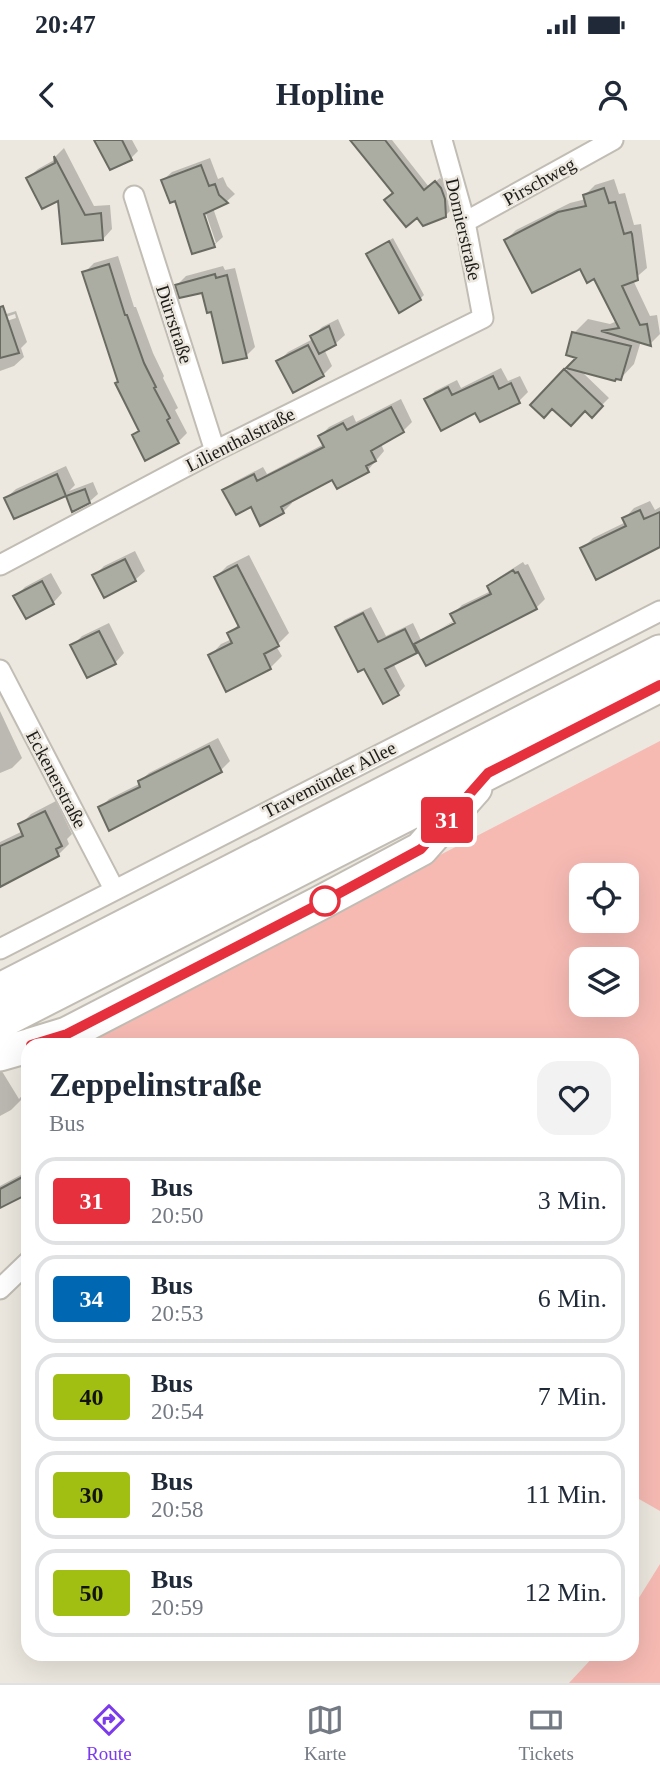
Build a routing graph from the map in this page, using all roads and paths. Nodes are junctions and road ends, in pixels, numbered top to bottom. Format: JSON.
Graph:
{"nodes":[{"id":1,"x":442,"y":140,"type":"edge"},
{"id":2,"x":612,"y":140,"type":"edge"},
{"id":3,"x":134,"y":197,"type":"dead end"},
{"id":4,"x":465,"y":222,"type":"junction"},
{"id":5,"x":483,"y":318,"type":"joint"},
{"id":6,"x":215,"y":451,"type":"junction"},
{"id":7,"x":0,"y":565,"type":"edge"},
{"id":8,"x":660,"y":611,"type":"edge"},
{"id":9,"x":660,"y":652,"type":"edge"},
{"id":10,"x":0,"y":670,"type":"edge"},
{"id":11,"x":660,"y":685,"type":"edge"},
{"id":12,"x":488,"y":773,"type":"junction"},
{"id":13,"x":114,"y":889,"type":"junction"},
{"id":14,"x":0,"y":949,"type":"edge"},
{"id":15,"x":0,"y":990,"type":"edge"},
{"id":16,"x":0,"y":1022,"type":"edge"},
{"id":17,"x":69,"y":1038,"type":"edge"},
{"id":18,"x":21,"y":1047,"type":"edge"},
{"id":19,"x":0,"y":1054,"type":"edge"},
{"id":20,"x":21,"y":1269,"type":"edge"},
{"id":21,"x":0,"y":1289,"type":"edge"}],
"edges":[{"from":1,"to":4,"type":"street","name":"Dornierstraße"},
{"from":2,"to":4,"type":"street","name":"Pirschweg"},
{"from":3,"to":6,"type":"street","name":"Dürrstraße"},
{"from":4,"to":5,"type":"street","name":"Dornierstraße"},
{"from":5,"to":6,"type":"street","name":"Lilienthalstraße"},
{"from":6,"to":7,"type":"street","name":"Lilienthalstraße"},
{"from":8,"to":13,"type":"street","name":"Travemünder Allee"},
{"from":9,"to":15,"type":"highway","name":"Travemünder Allee"},
{"from":10,"to":13,"type":"street","name":"Eckenerstraße"},
{"from":11,"to":12,"type":"highway"},
{"from":12,"to":16,"type":"highway"},
{"from":12,"to":17,"type":"highway"},
{"from":13,"to":14,"type":"street","name":"Travemünder Allee"},
{"from":18,"to":19,"type":"highway"},
{"from":20,"to":21,"type":"street"}]}
